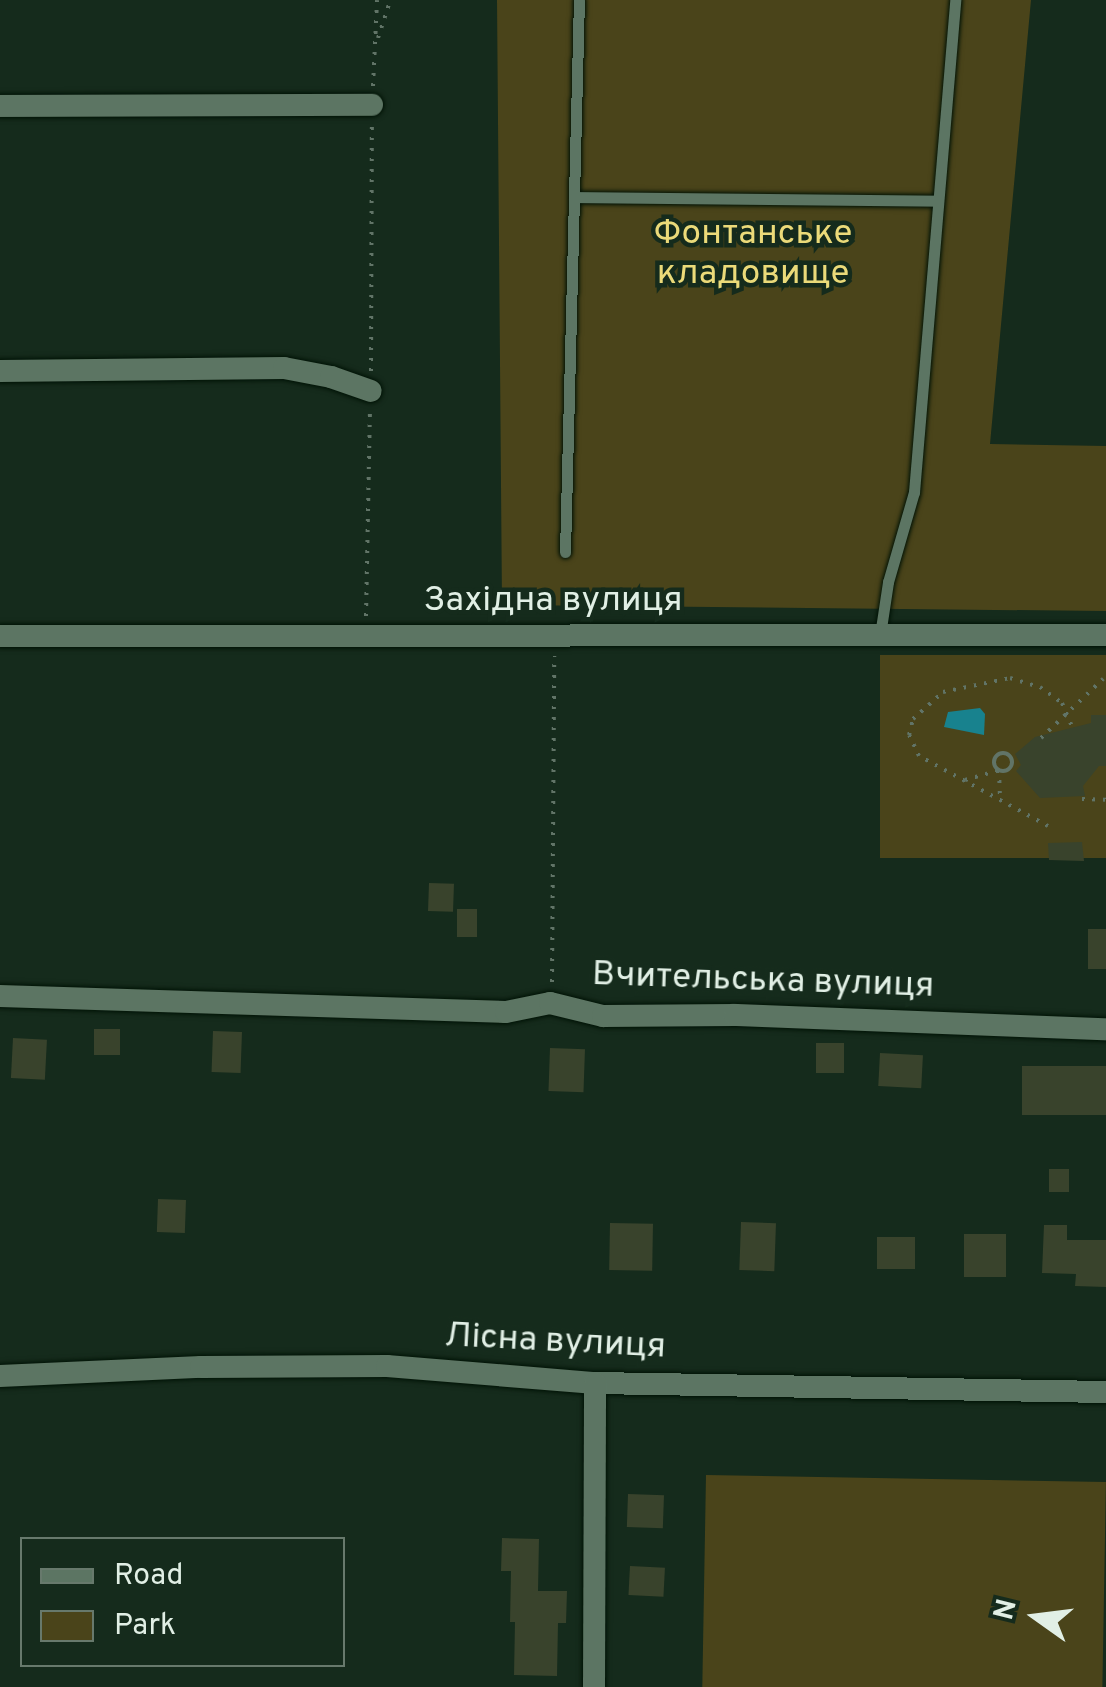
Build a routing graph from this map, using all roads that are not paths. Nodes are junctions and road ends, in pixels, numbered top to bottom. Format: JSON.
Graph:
{"nodes":[{"id":1,"x":579,"y":0,"type":"edge"},
{"id":2,"x":955,"y":0,"type":"edge"},
{"id":3,"x":372,"y":105,"type":"road end"},
{"id":4,"x":0,"y":106,"type":"edge"},
{"id":5,"x":574,"y":197,"type":"junction"},
{"id":6,"x":938,"y":201,"type":"junction"},
{"id":7,"x":0,"y":372,"type":"edge"},
{"id":8,"x":370,"y":391,"type":"road end"},
{"id":9,"x":565,"y":552,"type":"dead end"},
{"id":10,"x":880,"y":635,"type":"junction"},
{"id":11,"x":1106,"y":635,"type":"edge"},
{"id":12,"x":0,"y":636,"type":"edge"},
{"id":13,"x":0,"y":996,"type":"edge"},
{"id":14,"x":1106,"y":1029,"type":"edge"},
{"id":15,"x":0,"y":1376,"type":"edge"},
{"id":16,"x":596,"y":1383,"type":"junction"},
{"id":17,"x":1106,"y":1392,"type":"edge"},
{"id":18,"x":594,"y":1687,"type":"edge"}],
"edges":[{"from":1,"to":5,"type":"lane"},
{"from":2,"to":6,"type":"lane"},
{"from":3,"to":4,"type":"street"},
{"from":5,"to":6,"type":"lane"},
{"from":5,"to":9,"type":"lane"},
{"from":6,"to":10,"type":"lane"},
{"from":7,"to":8,"type":"street"},
{"from":10,"to":11,"type":"street","name":"Західна вулиця"},
{"from":10,"to":12,"type":"street","name":"Західна вулиця"},
{"from":13,"to":14,"type":"street","name":"Вчительська вулиця"},
{"from":15,"to":16,"type":"street","name":"Лісна вулиця"},
{"from":16,"to":17,"type":"street","name":"Лісна вулиця"},
{"from":16,"to":18,"type":"street"}]}
